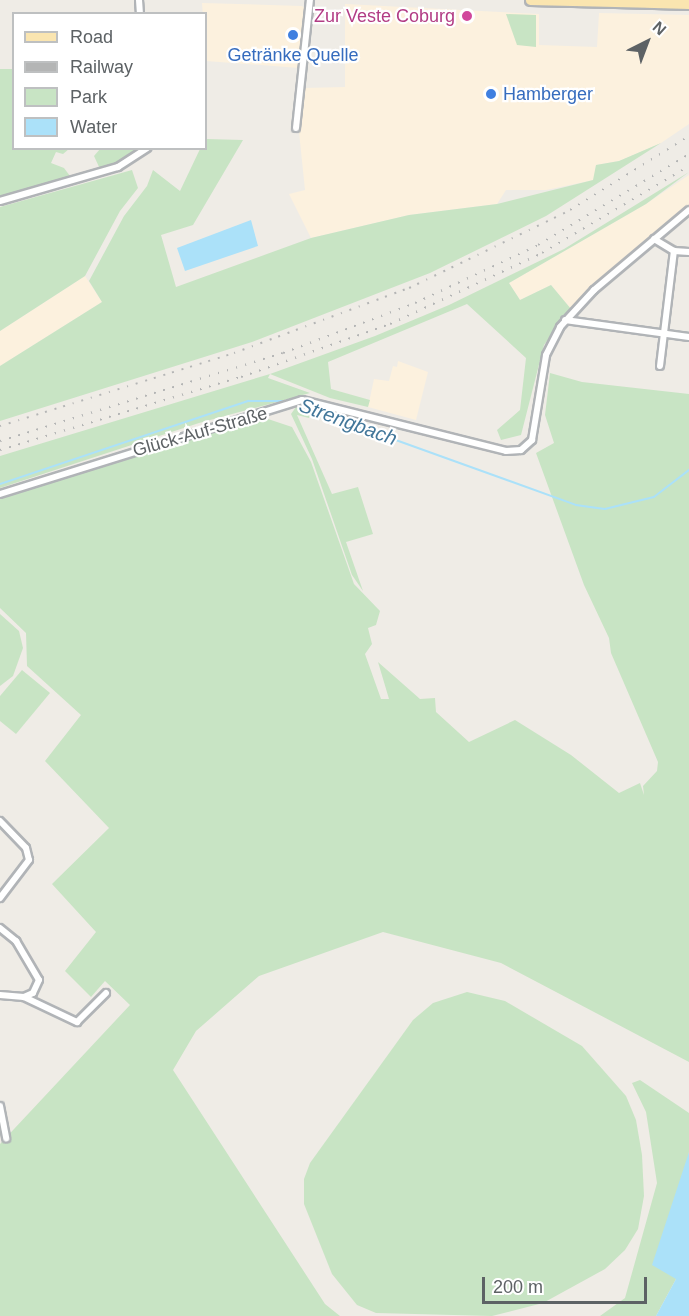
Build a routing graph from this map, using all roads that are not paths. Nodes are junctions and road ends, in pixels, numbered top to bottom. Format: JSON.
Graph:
{"nodes":[{"id":1,"x":310,"y":0,"type":"edge"},
{"id":2,"x":530,"y":0,"type":"edge"},
{"id":3,"x":599,"y":1,"type":"edge"},
{"id":4,"x":689,"y":2,"type":"edge"},
{"id":5,"x":296,"y":128,"type":"dead end"},
{"id":6,"x":145,"y":150,"type":"edge"},
{"id":7,"x":0,"y":201,"type":"edge"},
{"id":8,"x":689,"y":210,"type":"edge"},
{"id":9,"x":654,"y":239,"type":"junction"},
{"id":10,"x":674,"y":251,"type":"junction"},
{"id":11,"x":689,"y":252,"type":"edge"},
{"id":12,"x":565,"y":320,"type":"junction"},
{"id":13,"x":664,"y":333,"type":"junction"},
{"id":14,"x":689,"y":337,"type":"edge"},
{"id":15,"x":660,"y":366,"type":"dead end"},
{"id":16,"x":0,"y":494,"type":"edge"},
{"id":17,"x":0,"y":821,"type":"edge"},
{"id":18,"x":0,"y":898,"type":"edge"},
{"id":19,"x":0,"y":928,"type":"edge"},
{"id":20,"x":106,"y":993,"type":"dead end"},
{"id":21,"x":0,"y":995,"type":"edge"},
{"id":22,"x":24,"y":997,"type":"junction"},
{"id":23,"x":0,"y":1106,"type":"edge"},
{"id":24,"x":6,"y":1138,"type":"dead end"}],
"edges":[{"from":1,"to":5,"type":"street"},
{"from":2,"to":3,"type":"main road"},
{"from":3,"to":4,"type":"main road"},
{"from":6,"to":7,"type":"street"},
{"from":8,"to":9,"type":"street","name":"Glück-Auf-Straße"},
{"from":9,"to":10,"type":"street"},
{"from":9,"to":12,"type":"street","name":"Glück-Auf-Straße"},
{"from":10,"to":11,"type":"street"},
{"from":10,"to":13,"type":"street"},
{"from":12,"to":13,"type":"street"},
{"from":12,"to":16,"type":"street","name":"Glück-Auf-Straße"},
{"from":13,"to":14,"type":"street"},
{"from":13,"to":15,"type":"street"},
{"from":17,"to":18,"type":"street"},
{"from":19,"to":22,"type":"street"},
{"from":20,"to":22,"type":"street"},
{"from":21,"to":22,"type":"street"},
{"from":23,"to":24,"type":"street"}]}
